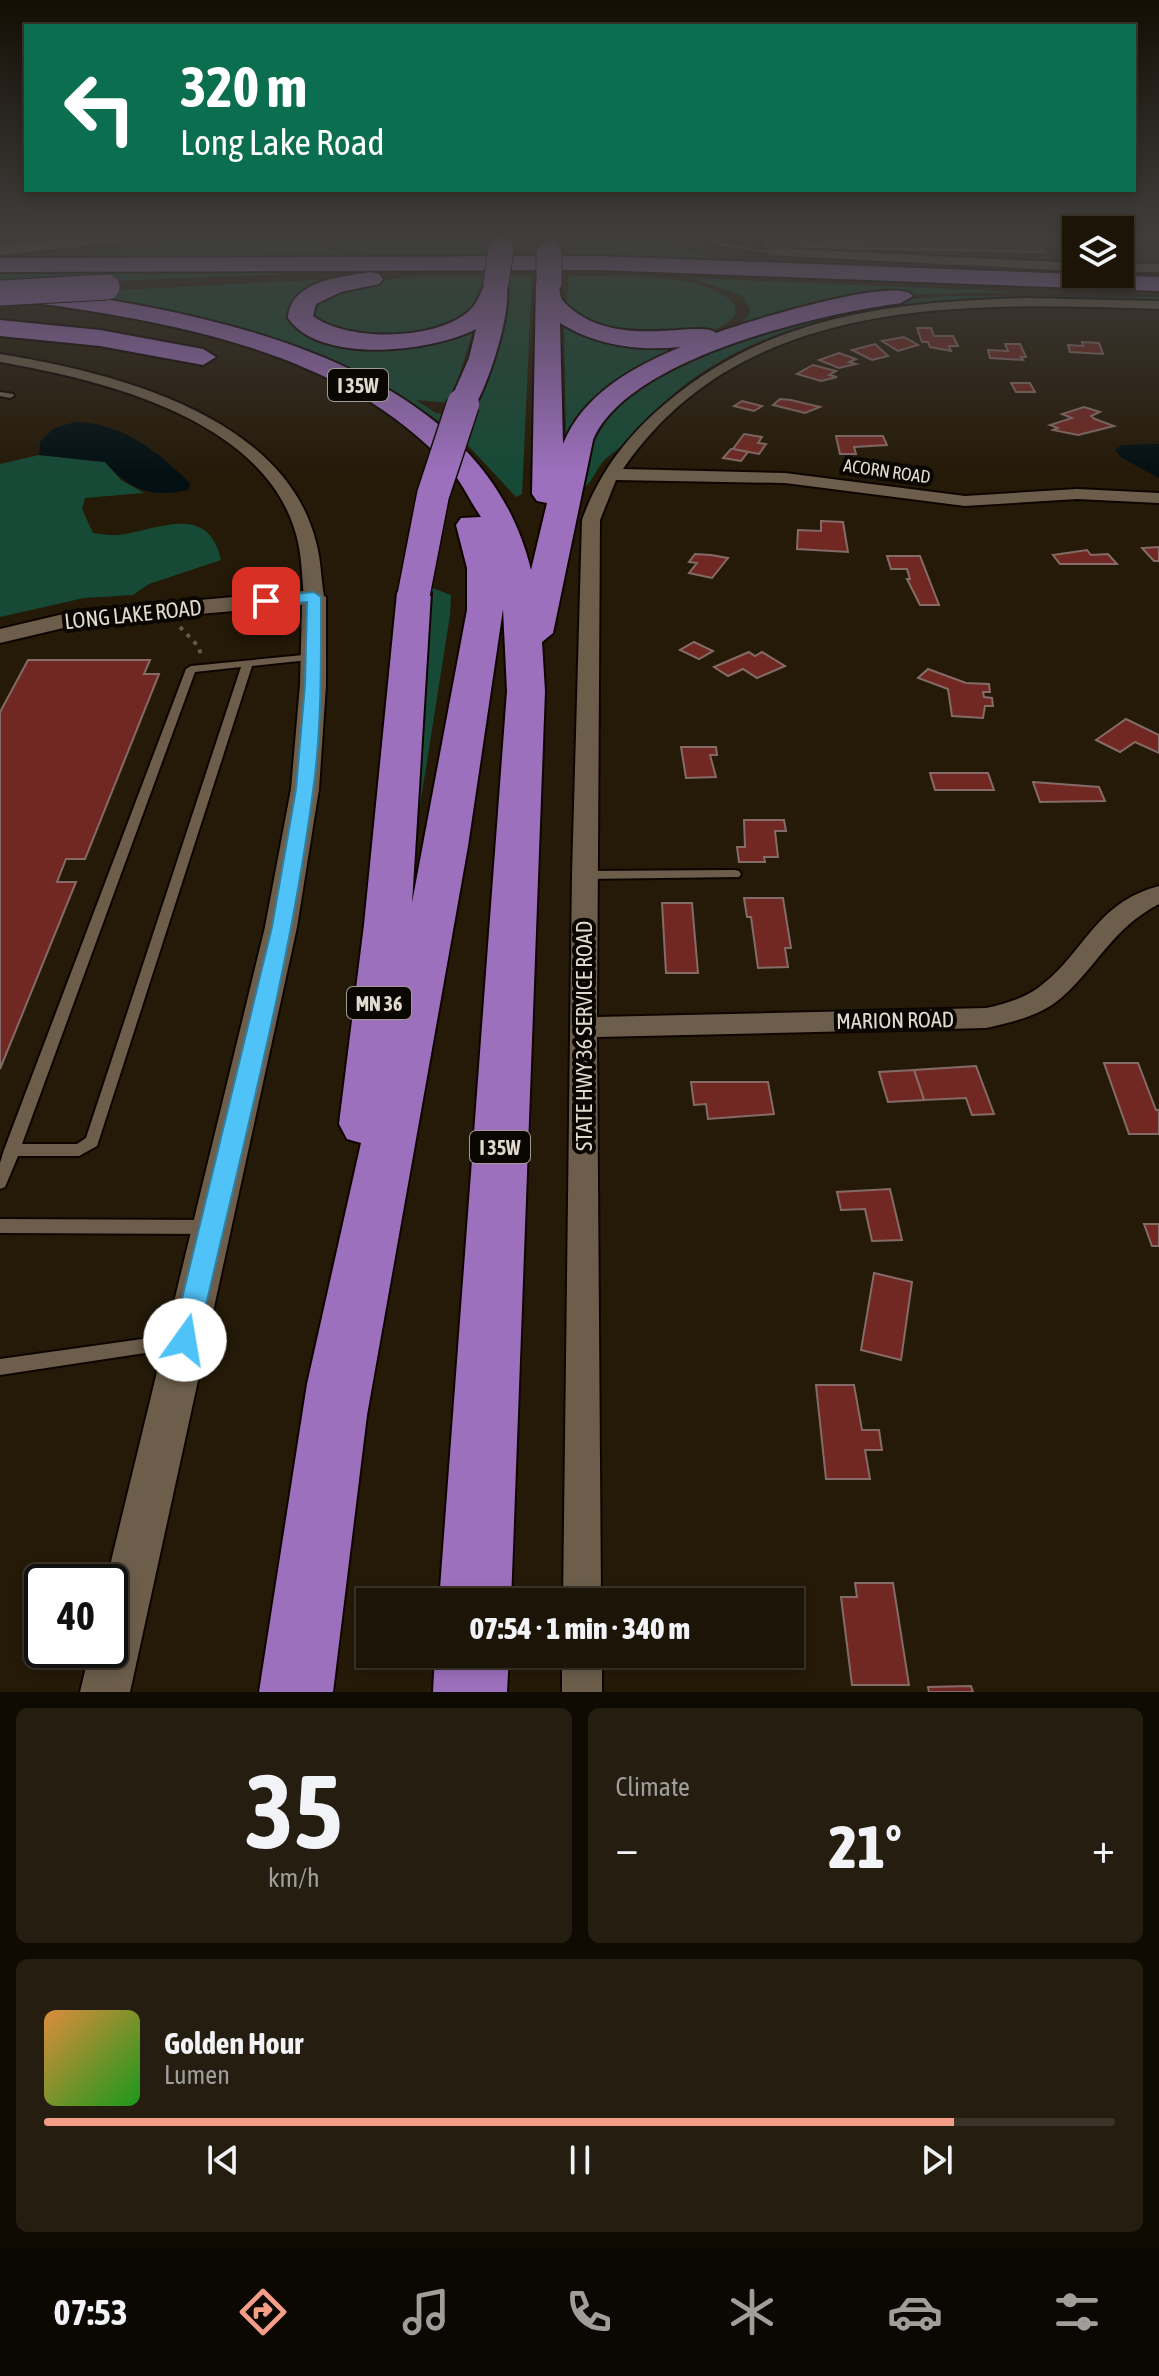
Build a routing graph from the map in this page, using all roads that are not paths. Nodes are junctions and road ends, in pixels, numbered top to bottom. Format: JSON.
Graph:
{"nodes":[{"id":1,"x":152,"y":316,"type":"edge"},
{"id":2,"x":300,"y":316,"type":"edge"},
{"id":3,"x":478,"y":316,"type":"edge"},
{"id":4,"x":491,"y":316,"type":"edge"},
{"id":5,"x":548,"y":316,"type":"edge"},
{"id":6,"x":572,"y":316,"type":"edge"},
{"id":7,"x":736,"y":316,"type":"edge"},
{"id":8,"x":788,"y":316,"type":"edge"},
{"id":9,"x":869,"y":316,"type":"edge"},
{"id":10,"x":0,"y":328,"type":"edge"},
{"id":11,"x":0,"y":358,"type":"edge"},
{"id":12,"x":609,"y":474,"type":"junction"},
{"id":13,"x":1159,"y":498,"type":"edge"},
{"id":14,"x":544,"y":580,"type":"junction"},
{"id":15,"x":314,"y":597,"type":"junction"},
{"id":16,"x":0,"y":636,"type":"edge"},
{"id":17,"x":314,"y":657,"type":"junction"},
{"id":18,"x":248,"y":662,"type":"junction"},
{"id":19,"x":526,"y":691,"type":"junction"},
{"id":20,"x":735,"y":874,"type":"dead end"},
{"id":21,"x":584,"y":875,"type":"junction"},
{"id":22,"x":1157,"y":900,"type":"edge"},
{"id":23,"x":584,"y":1027,"type":"junction"},
{"id":24,"x":12,"y":1150,"type":"junction"},
{"id":25,"x":0,"y":1183,"type":"edge"},
{"id":26,"x":0,"y":1226,"type":"edge"},
{"id":27,"x":210,"y":1227,"type":"junction"},
{"id":28,"x":185,"y":1340,"type":"junction"},
{"id":29,"x":0,"y":1367,"type":"edge"},
{"id":30,"x":336,"y":1412,"type":"junction"},
{"id":31,"x":476,"y":1588,"type":"edge"},
{"id":32,"x":582,"y":1588,"type":"edge"},
{"id":33,"x":471,"y":1668,"type":"edge"},
{"id":34,"x":582,"y":1668,"type":"edge"},
{"id":35,"x":105,"y":1692,"type":"edge"},
{"id":36,"x":296,"y":1692,"type":"edge"},
{"id":37,"x":470,"y":1692,"type":"edge"},
{"id":38,"x":582,"y":1692,"type":"edge"}],
"edges":[{"from":1,"to":19,"type":"highway","number":"I 35W"},
{"from":2,"to":3,"type":"highway"},
{"from":4,"to":30,"type":"highway","number":"MN 36","bridge":true},
{"from":5,"to":14,"type":"highway"},
{"from":6,"to":7,"type":"highway"},
{"from":8,"to":14,"type":"highway"},
{"from":9,"to":12,"type":"street","name":"STATE HWY 36 SERVICE ROAD"},
{"from":10,"to":30,"type":"highway","number":"I 35W"},
{"from":11,"to":15,"type":"street"},
{"from":12,"to":13,"type":"street","name":"ACORN ROAD"},
{"from":12,"to":21,"type":"street","name":"STATE HWY 36 SERVICE ROAD"},
{"from":14,"to":19,"type":"highway"},
{"from":15,"to":16,"type":"street","name":"LONG LAKE ROAD"},
{"from":15,"to":17,"type":"street"},
{"from":17,"to":18,"type":"lane"},
{"from":17,"to":27,"type":"street"},
{"from":18,"to":24,"type":"lane"},
{"from":18,"to":24,"type":"lane"},
{"from":19,"to":31,"type":"highway","number":"I 35W"},
{"from":20,"to":21,"type":"lane"},
{"from":21,"to":23,"type":"street","name":"STATE HWY 36 SERVICE ROAD"},
{"from":22,"to":23,"type":"street","name":"MARION ROAD"},
{"from":23,"to":32,"type":"street","name":"STATE HWY 36 SERVICE ROAD"},
{"from":24,"to":25,"type":"lane"},
{"from":26,"to":27,"type":"lane"},
{"from":27,"to":28,"type":"street"},
{"from":28,"to":29,"type":"lane"},
{"from":28,"to":35,"type":"street"},
{"from":30,"to":36,"type":"highway","number":"I 35W"},
{"from":33,"to":37,"type":"highway"},
{"from":34,"to":38,"type":"street"}]}
